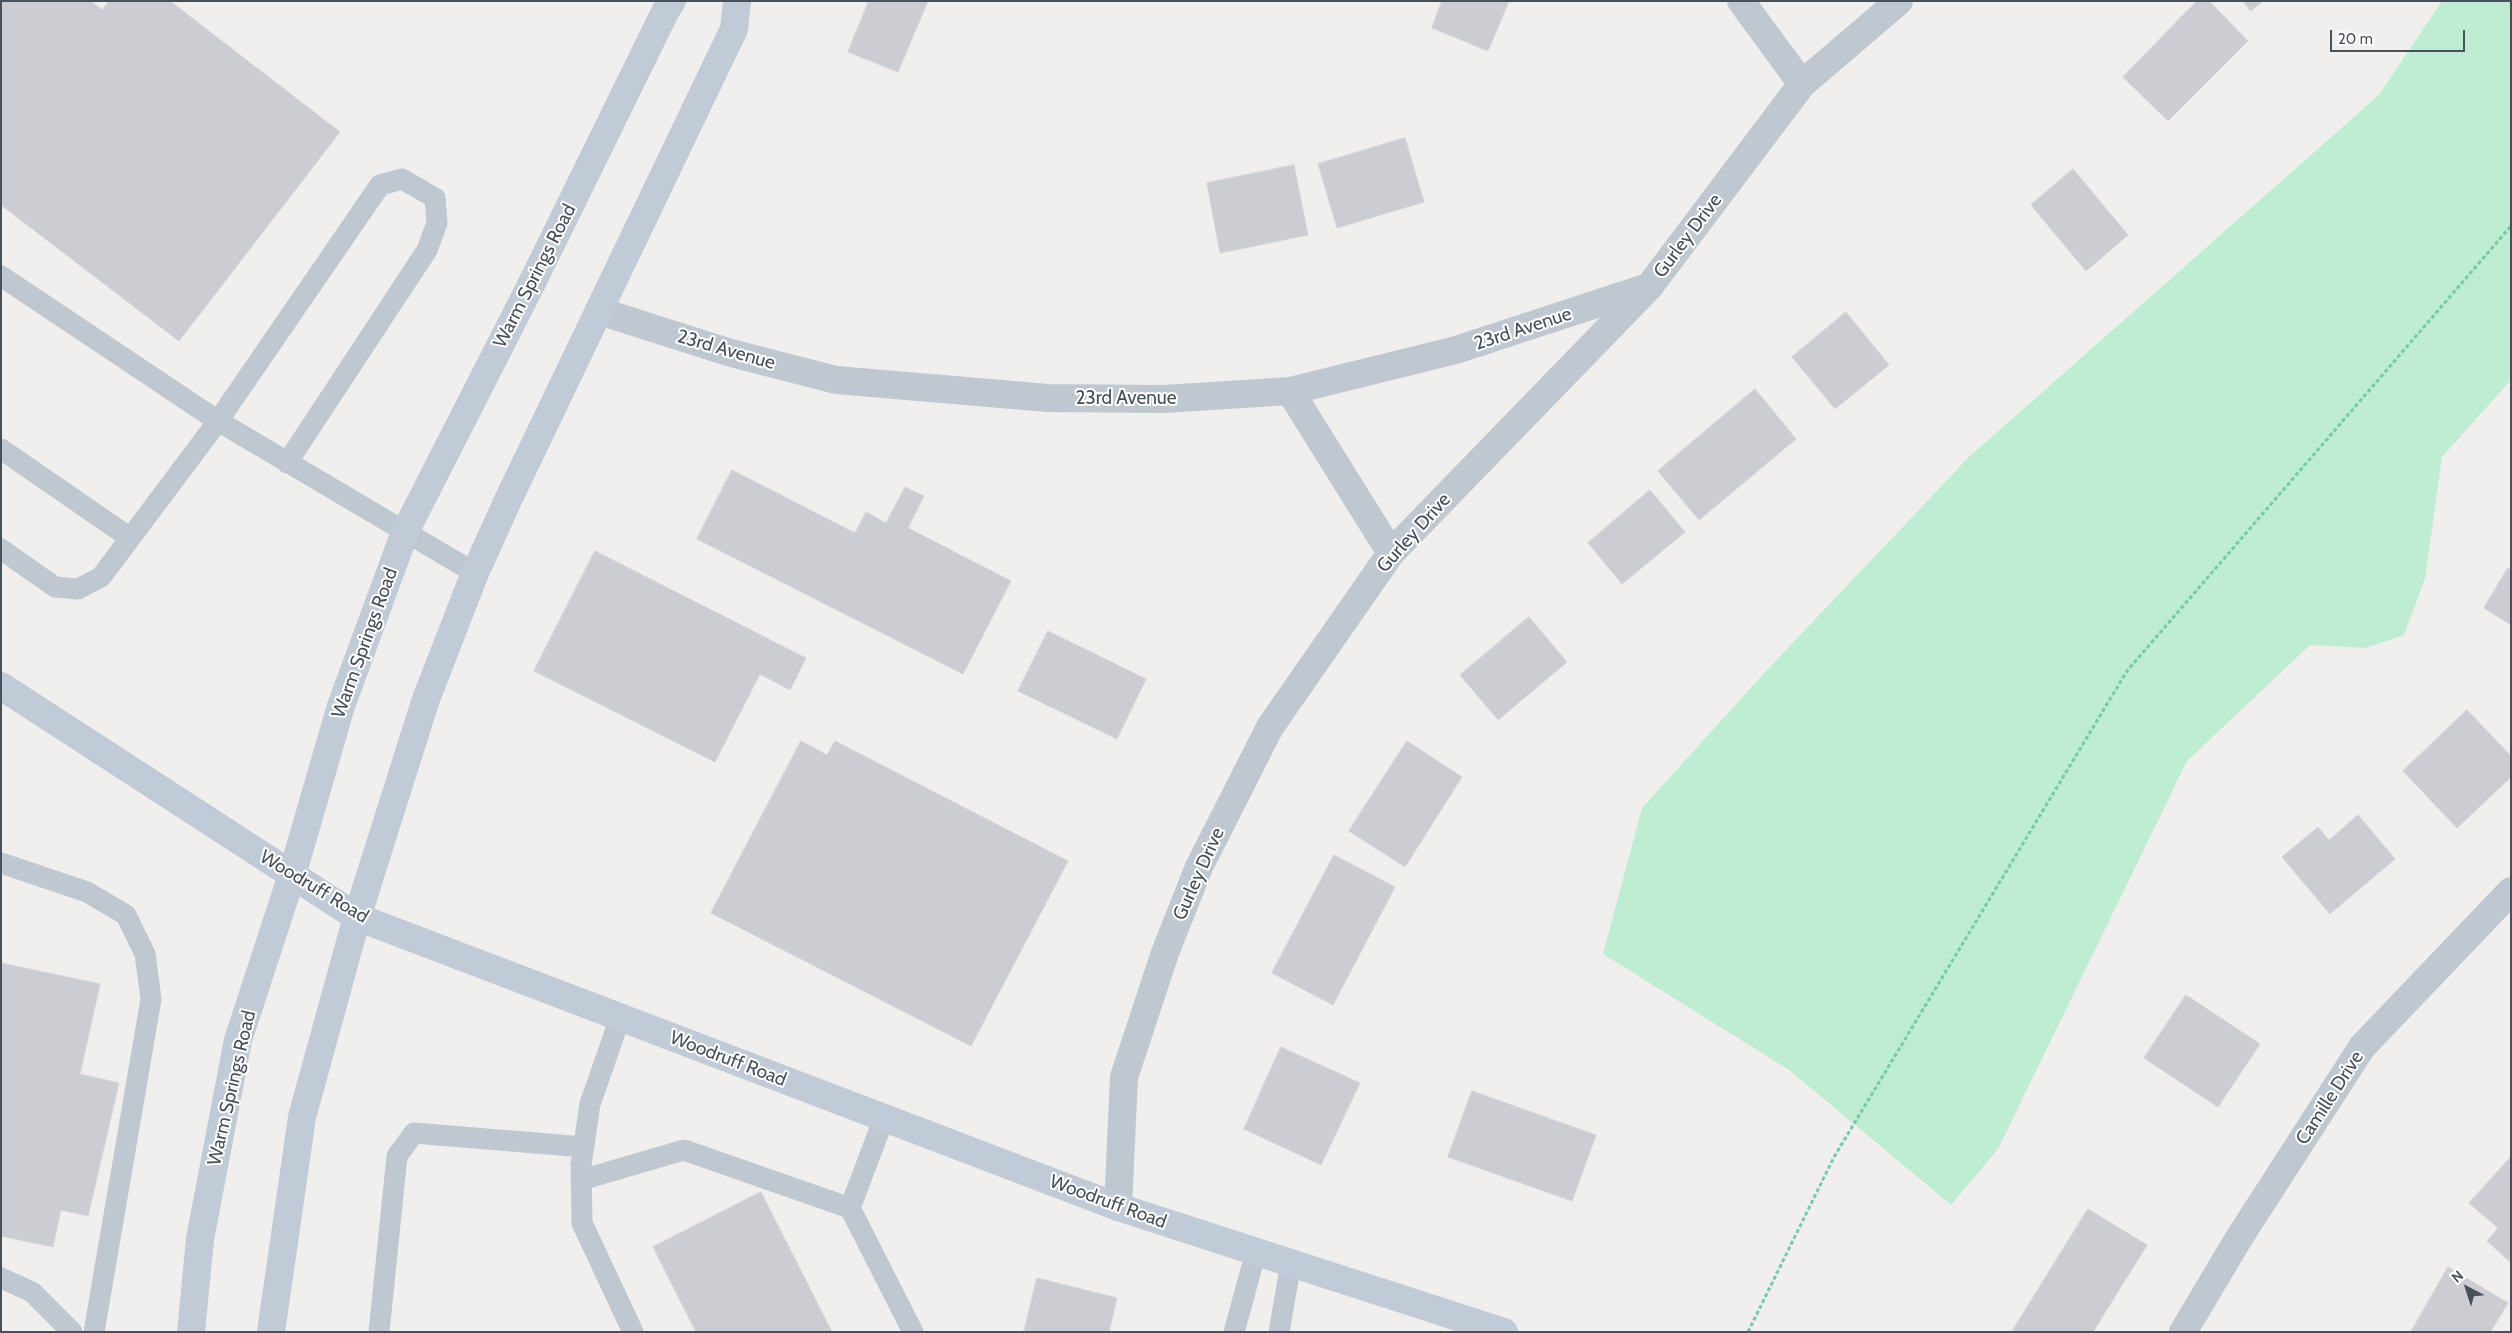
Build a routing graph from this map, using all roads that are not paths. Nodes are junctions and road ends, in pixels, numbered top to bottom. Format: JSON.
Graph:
{"nodes":[{"id":1,"x":672,"y":1,"type":"edge"},
{"id":2,"x":737,"y":1,"type":"edge"},
{"id":3,"x":1741,"y":1,"type":"edge"},
{"id":4,"x":1898,"y":1,"type":"edge"},
{"id":5,"x":1802,"y":84,"type":"junction"},
{"id":6,"x":1,"y":276,"type":"edge"},
{"id":7,"x":1649,"y":287,"type":"junction"},
{"id":8,"x":599,"y":311,"type":"junction"},
{"id":9,"x":1290,"y":391,"type":"junction"},
{"id":10,"x":218,"y":420,"type":"junction"},
{"id":11,"x":1,"y":448,"type":"edge"},
{"id":12,"x":287,"y":463,"type":"junction"},
{"id":13,"x":405,"y":532,"type":"junction"},
{"id":14,"x":130,"y":538,"type":"junction"},
{"id":15,"x":1,"y":549,"type":"edge"},
{"id":16,"x":1391,"y":553,"type":"junction"},
{"id":17,"x":475,"y":573,"type":"junction"},
{"id":18,"x":1,"y":686,"type":"edge"},
{"id":19,"x":1,"y":863,"type":"edge"},
{"id":20,"x":292,"y":875,"type":"junction"},
{"id":21,"x":2511,"y":891,"type":"edge"},
{"id":22,"x":357,"y":917,"type":"junction"},
{"id":23,"x":620,"y":1018,"type":"junction"},
{"id":24,"x":884,"y":1118,"type":"junction"},
{"id":25,"x":584,"y":1146,"type":"junction"},
{"id":26,"x":581,"y":1180,"type":"junction"},
{"id":27,"x":1118,"y":1207,"type":"junction"},
{"id":28,"x":850,"y":1208,"type":"junction"},
{"id":29,"x":1256,"y":1252,"type":"junction"},
{"id":30,"x":1291,"y":1263,"type":"junction"},
{"id":31,"x":1,"y":1278,"type":"edge"},
{"id":32,"x":72,"y":1332,"type":"edge"},
{"id":33,"x":94,"y":1332,"type":"edge"},
{"id":34,"x":191,"y":1332,"type":"edge"},
{"id":35,"x":271,"y":1332,"type":"edge"},
{"id":36,"x":379,"y":1332,"type":"edge"},
{"id":37,"x":633,"y":1332,"type":"edge"},
{"id":38,"x":913,"y":1332,"type":"edge"},
{"id":39,"x":1234,"y":1332,"type":"edge"},
{"id":40,"x":1279,"y":1332,"type":"edge"},
{"id":41,"x":1504,"y":1332,"type":"edge"},
{"id":42,"x":2183,"y":1332,"type":"edge"}],
"edges":[{"from":1,"to":13,"type":"main road","name":"Warm Springs Road"},
{"from":2,"to":8,"type":"main road"},
{"from":3,"to":5,"type":"street"},
{"from":4,"to":5,"type":"street","name":"Gurley Drive"},
{"from":5,"to":7,"type":"street","name":"Gurley Drive"},
{"from":6,"to":10,"type":"lane"},
{"from":7,"to":9,"type":"street","name":"23rd Avenue"},
{"from":7,"to":16,"type":"street","name":"Gurley Drive"},
{"from":8,"to":9,"type":"street","name":"23rd Avenue"},
{"from":8,"to":17,"type":"main road"},
{"from":9,"to":16,"type":"street"},
{"from":10,"to":12,"type":"lane"},
{"from":10,"to":12,"type":"lane"},
{"from":10,"to":14,"type":"lane"},
{"from":11,"to":14,"type":"lane"},
{"from":12,"to":13,"type":"lane"},
{"from":13,"to":17,"type":"lane"},
{"from":13,"to":20,"type":"main road","name":"Warm Springs Road"},
{"from":14,"to":15,"type":"lane"},
{"from":16,"to":27,"type":"street","name":"Gurley Drive"},
{"from":17,"to":22,"type":"main road"},
{"from":18,"to":20,"type":"main road","name":"Woodruff Road"},
{"from":19,"to":33,"type":"lane"},
{"from":20,"to":22,"type":"main road","name":"Woodruff Road"},
{"from":20,"to":34,"type":"main road","name":"Warm Springs Road"},
{"from":21,"to":42,"type":"street","name":"Camille Drive"},
{"from":22,"to":23,"type":"main road","name":"Woodruff Road"},
{"from":22,"to":35,"type":"main road"},
{"from":23,"to":24,"type":"main road","name":"Woodruff Road"},
{"from":23,"to":25,"type":"lane"},
{"from":24,"to":27,"type":"main road","name":"Woodruff Road"},
{"from":24,"to":28,"type":"lane"},
{"from":25,"to":26,"type":"lane"},
{"from":25,"to":36,"type":"lane"},
{"from":26,"to":28,"type":"lane"},
{"from":26,"to":37,"type":"lane"},
{"from":27,"to":29,"type":"main road","name":"Woodruff Road"},
{"from":28,"to":38,"type":"lane"},
{"from":29,"to":30,"type":"main road","name":"Woodruff Road"},
{"from":29,"to":39,"type":"lane"},
{"from":30,"to":40,"type":"lane"},
{"from":30,"to":41,"type":"main road","name":"Woodruff Road"},
{"from":31,"to":32,"type":"lane"}]}
